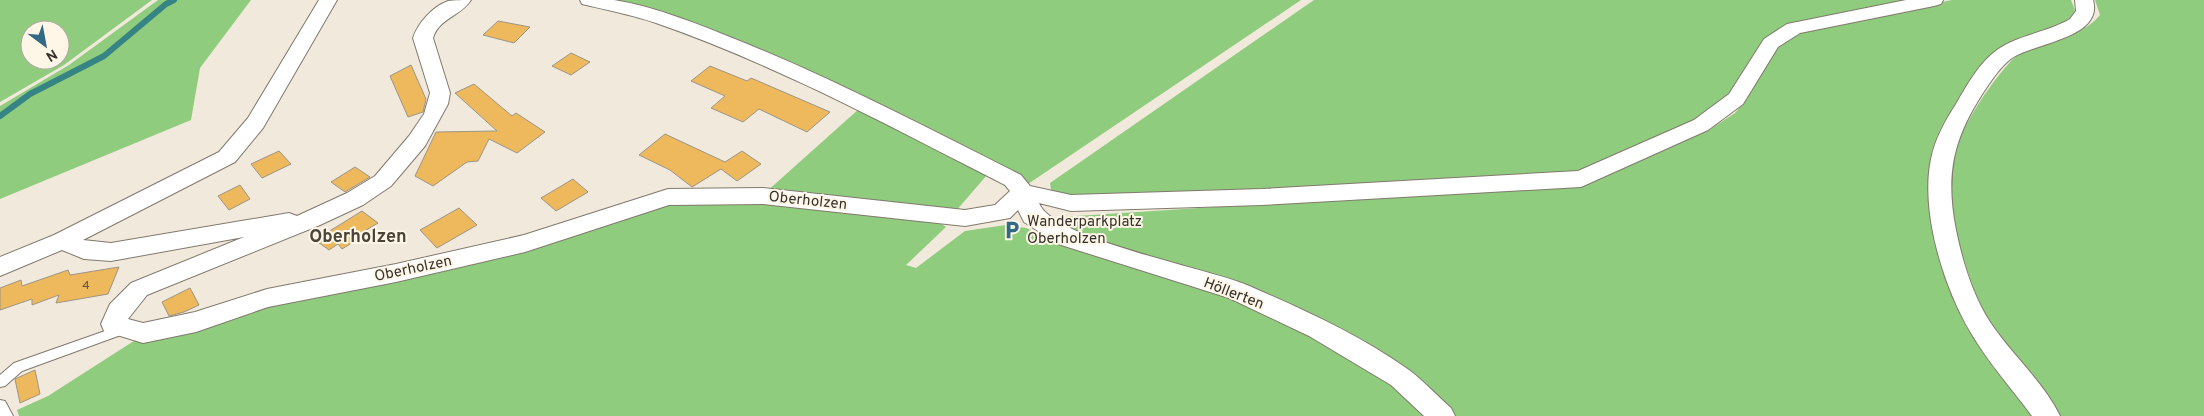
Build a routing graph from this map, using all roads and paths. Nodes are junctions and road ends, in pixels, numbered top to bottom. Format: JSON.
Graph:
{"nodes":[{"id":1,"x":328,"y":0,"type":"edge"},
{"id":2,"x":462,"y":0,"type":"edge"},
{"id":3,"x":589,"y":0,"type":"edge"},
{"id":4,"x":1934,"y":0,"type":"edge"},
{"id":5,"x":2084,"y":0,"type":"edge"},
{"id":6,"x":1022,"y":192,"type":"junction"},
{"id":7,"x":312,"y":219,"type":"junction"},
{"id":8,"x":62,"y":242,"type":"junction"},
{"id":9,"x":0,"y":266,"type":"edge"},
{"id":10,"x":126,"y":329,"type":"junction"},
{"id":11,"x":0,"y":382,"type":"edge"},
{"id":12,"x":0,"y":405,"type":"edge"},
{"id":13,"x":6,"y":416,"type":"edge"},
{"id":14,"x":1442,"y":416,"type":"edge"},
{"id":15,"x":2047,"y":416,"type":"edge"}],
"edges":[{"from":1,"to":8,"type":"street"},
{"from":2,"to":7,"type":"street"},
{"from":3,"to":6,"type":"street"},
{"from":4,"to":6,"type":"street"},
{"from":5,"to":15,"type":"street"},
{"from":6,"to":10,"type":"street","name":"Oberholzen"},
{"from":6,"to":14,"type":"street","name":"Höllerten"},
{"from":7,"to":8,"type":"street"},
{"from":7,"to":10,"type":"street"},
{"from":8,"to":9,"type":"street"},
{"from":10,"to":11,"type":"lane","name":"Oberholzen"},
{"from":12,"to":13,"type":"lane"}]}
